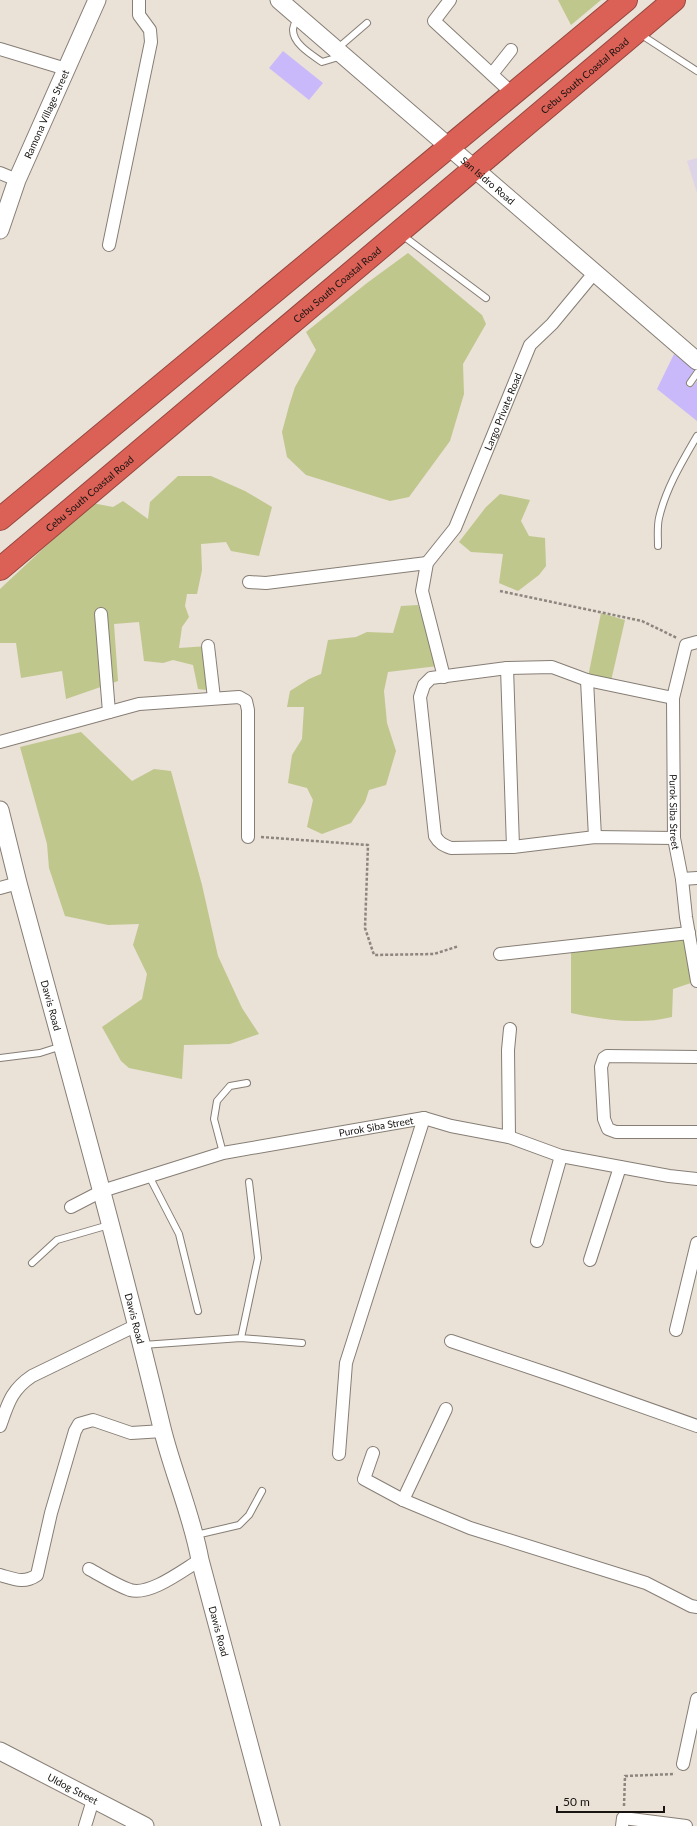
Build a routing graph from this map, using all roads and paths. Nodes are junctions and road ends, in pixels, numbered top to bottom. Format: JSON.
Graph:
{"nodes":[{"id":1,"x":97,"y":0,"type":"edge"},
{"id":2,"x":139,"y":0,"type":"edge"},
{"id":3,"x":279,"y":0,"type":"edge"},
{"id":4,"x":450,"y":0,"type":"edge"},
{"id":5,"x":626,"y":0,"type":"edge"},
{"id":6,"x":674,"y":0,"type":"edge"},
{"id":7,"x":367,"y":23,"type":"dead end"},
{"id":8,"x":636,"y":32,"type":"junction"},
{"id":9,"x":0,"y":49,"type":"edge"},
{"id":10,"x":511,"y":50,"type":"dead end"},
{"id":11,"x":340,"y":53,"type":"junction"},
{"id":12,"x":66,"y":69,"type":"junction"},
{"id":13,"x":697,"y":71,"type":"edge"},
{"id":14,"x":492,"y":74,"type":"junction"},
{"id":15,"x":513,"y":94,"type":"junction"},
{"id":16,"x":448,"y":146,"type":"junction"},
{"id":17,"x":475,"y":168,"type":"junction"},
{"id":18,"x":0,"y":174,"type":"edge"},
{"id":19,"x":17,"y":180,"type":"junction"},
{"id":20,"x":0,"y":230,"type":"edge"},
{"id":21,"x":399,"y":232,"type":"junction"},
{"id":22,"x":109,"y":245,"type":"dead end"},
{"id":23,"x":595,"y":272,"type":"junction"},
{"id":24,"x":486,"y":298,"type":"dead end"},
{"id":25,"x":697,"y":361,"type":"edge"},
{"id":26,"x":697,"y":373,"type":"edge"},
{"id":27,"x":690,"y":383,"type":"dead end"},
{"id":28,"x":697,"y":436,"type":"edge"},
{"id":29,"x":0,"y":519,"type":"edge"},
{"id":30,"x":658,"y":546,"type":"dead end"},
{"id":31,"x":427,"y":563,"type":"junction"},
{"id":32,"x":0,"y":569,"type":"edge"},
{"id":33,"x":249,"y":582,"type":"dead end"},
{"id":34,"x":500,"y":591,"type":"dead end"},
{"id":35,"x":101,"y":614,"type":"dead end"},
{"id":36,"x":692,"y":643,"type":"edge"},
{"id":37,"x":208,"y":646,"type":"dead end"},
{"id":38,"x":507,"y":668,"type":"junction"},
{"id":39,"x":444,"y":677,"type":"junction"},
{"id":40,"x":587,"y":680,"type":"junction"},
{"id":41,"x":214,"y":698,"type":"junction"},
{"id":42,"x":673,"y":698,"type":"junction"},
{"id":43,"x":109,"y":712,"type":"junction"},
{"id":44,"x":0,"y":742,"type":"edge"},
{"id":45,"x":1,"y":816,"type":"edge"},
{"id":46,"x":248,"y":837,"type":"joint"},
{"id":47,"x":595,"y":837,"type":"junction"},
{"id":48,"x":674,"y":838,"type":"junction"},
{"id":49,"x":513,"y":847,"type":"junction"},
{"id":50,"x":697,"y":878,"type":"edge"},
{"id":51,"x":682,"y":879,"type":"junction"},
{"id":52,"x":18,"y":882,"type":"junction"},
{"id":53,"x":0,"y":888,"type":"edge"},
{"id":54,"x":689,"y":932,"type":"junction"},
{"id":55,"x":459,"y":946,"type":"dead end"},
{"id":56,"x":500,"y":954,"type":"dead end"},
{"id":57,"x":697,"y":981,"type":"edge"},
{"id":58,"x":510,"y":1029,"type":"dead end"},
{"id":59,"x":62,"y":1046,"type":"junction"},
{"id":60,"x":697,"y":1057,"type":"edge"},
{"id":61,"x":0,"y":1058,"type":"edge"},
{"id":62,"x":247,"y":1083,"type":"dead end"},
{"id":63,"x":424,"y":1118,"type":"junction"},
{"id":64,"x":697,"y":1132,"type":"edge"},
{"id":65,"x":509,"y":1137,"type":"junction"},
{"id":66,"x":223,"y":1153,"type":"junction"},
{"id":67,"x":561,"y":1156,"type":"junction"},
{"id":68,"x":620,"y":1167,"type":"junction"},
{"id":69,"x":149,"y":1176,"type":"junction"},
{"id":70,"x":697,"y":1179,"type":"edge"},
{"id":71,"x":250,"y":1182,"type":"dead end"},
{"id":72,"x":102,"y":1191,"type":"junction"},
{"id":73,"x":71,"y":1207,"type":"dead end"},
{"id":74,"x":110,"y":1224,"type":"junction"},
{"id":75,"x":537,"y":1241,"type":"dead end"},
{"id":76,"x":697,"y":1243,"type":"edge"},
{"id":77,"x":590,"y":1260,"type":"dead end"},
{"id":78,"x":32,"y":1264,"type":"dead end"},
{"id":79,"x":198,"y":1310,"type":"dead end"},
{"id":80,"x":137,"y":1325,"type":"junction"},
{"id":81,"x":676,"y":1330,"type":"dead end"},
{"id":82,"x":241,"y":1338,"type":"junction"},
{"id":83,"x":451,"y":1342,"type":"dead end"},
{"id":84,"x":302,"y":1343,"type":"dead end"},
{"id":85,"x":143,"y":1345,"type":"junction"},
{"id":86,"x":446,"y":1408,"type":"dead end"},
{"id":87,"x":0,"y":1426,"type":"edge"},
{"id":88,"x":697,"y":1426,"type":"edge"},
{"id":89,"x":163,"y":1431,"type":"junction"},
{"id":90,"x":373,"y":1453,"type":"dead end"},
{"id":91,"x":340,"y":1454,"type":"dead end"},
{"id":92,"x":262,"y":1491,"type":"dead end"},
{"id":93,"x":403,"y":1500,"type":"junction"},
{"id":94,"x":196,"y":1535,"type":"junction"},
{"id":95,"x":200,"y":1560,"type":"junction"},
{"id":96,"x":89,"y":1569,"type":"dead end"},
{"id":97,"x":0,"y":1575,"type":"edge"},
{"id":98,"x":697,"y":1607,"type":"edge"},
{"id":99,"x":697,"y":1698,"type":"edge"},
{"id":100,"x":0,"y":1751,"type":"edge"},
{"id":101,"x":683,"y":1764,"type":"joint"},
{"id":102,"x":93,"y":1800,"type":"junction"},
{"id":103,"x":623,"y":1822,"type":"edge"},
{"id":104,"x":85,"y":1826,"type":"edge"},
{"id":105,"x":145,"y":1826,"type":"edge"},
{"id":106,"x":271,"y":1826,"type":"edge"},
{"id":107,"x":686,"y":1826,"type":"edge"}],
"edges":[{"from":1,"to":12,"type":"street","name":"Ramona Village Street"},
{"from":2,"to":22,"type":"street"},
{"from":3,"to":11,"type":"street","name":"San Isidro Road"},
{"from":4,"to":14,"type":"street"},
{"from":5,"to":15,"type":"highway"},
{"from":6,"to":8,"type":"highway","name":"Cebu South Coastal Road"},
{"from":7,"to":11,"type":"lane"},
{"from":8,"to":13,"type":"lane"},
{"from":8,"to":17,"type":"highway","name":"Cebu South Coastal Road"},
{"from":9,"to":12,"type":"street"},
{"from":10,"to":14,"type":"street"},
{"from":11,"to":16,"type":"street","name":"San Isidro Road"},
{"from":12,"to":19,"type":"street","name":"Ramona Village Street"},
{"from":14,"to":15,"type":"street"},
{"from":15,"to":16,"type":"highway"},
{"from":16,"to":17,"type":"street","name":"San Isidro Road"},
{"from":16,"to":29,"type":"highway"},
{"from":17,"to":21,"type":"highway","name":"Cebu South Coastal Road"},
{"from":17,"to":23,"type":"street","name":"San Isidro Road"},
{"from":18,"to":19,"type":"street"},
{"from":19,"to":20,"type":"street","name":"Ramona Village Street"},
{"from":21,"to":24,"type":"lane"},
{"from":21,"to":32,"type":"highway","name":"Cebu South Coastal Road"},
{"from":23,"to":25,"type":"street","name":"San Isidro Road"},
{"from":23,"to":31,"type":"street","name":"Largo Private Road"},
{"from":26,"to":27,"type":"lane"},
{"from":28,"to":30,"type":"lane"},
{"from":31,"to":33,"type":"street"},
{"from":31,"to":39,"type":"street","name":"Largo Private Road"},
{"from":34,"to":36,"type":"path"},
{"from":35,"to":43,"type":"street"},
{"from":36,"to":42,"type":"street","name":"Purok Siba Street"},
{"from":37,"to":41,"type":"street"},
{"from":38,"to":39,"type":"street"},
{"from":38,"to":40,"type":"street"},
{"from":38,"to":49,"type":"street"},
{"from":39,"to":49,"type":"street"},
{"from":40,"to":42,"type":"street"},
{"from":40,"to":47,"type":"street"},
{"from":41,"to":43,"type":"street"},
{"from":41,"to":46,"type":"street"},
{"from":42,"to":48,"type":"street","name":"Purok Siba Street"},
{"from":43,"to":44,"type":"street"},
{"from":45,"to":52,"type":"street","name":"Dawis Road"},
{"from":46,"to":55,"type":"path"},
{"from":47,"to":48,"type":"street"},
{"from":47,"to":49,"type":"street"},
{"from":48,"to":51,"type":"street","name":"Purok Siba Street"},
{"from":50,"to":51,"type":"street"},
{"from":51,"to":54,"type":"street","name":"Purok Siba Street"},
{"from":52,"to":53,"type":"street"},
{"from":52,"to":59,"type":"street","name":"Dawis Road"},
{"from":54,"to":56,"type":"street"},
{"from":54,"to":57,"type":"street","name":"Purok Siba Street"},
{"from":58,"to":65,"type":"street"},
{"from":59,"to":61,"type":"lane"},
{"from":59,"to":72,"type":"street","name":"Dawis Road"},
{"from":60,"to":64,"type":"street"},
{"from":62,"to":66,"type":"lane"},
{"from":63,"to":65,"type":"street","name":"Purok Siba Street"},
{"from":63,"to":66,"type":"street","name":"Purok Siba Street"},
{"from":63,"to":91,"type":"street"},
{"from":65,"to":67,"type":"street","name":"Purok Siba Street"},
{"from":66,"to":69,"type":"street","name":"Purok Siba Street"},
{"from":67,"to":68,"type":"street","name":"Purok Siba Street"},
{"from":67,"to":75,"type":"street"},
{"from":68,"to":70,"type":"street","name":"Purok Siba Street"},
{"from":68,"to":77,"type":"street"},
{"from":69,"to":72,"type":"street","name":"Purok Siba Street"},
{"from":69,"to":79,"type":"lane"},
{"from":71,"to":82,"type":"lane"},
{"from":72,"to":73,"type":"street","name":"Purok Siba Street"},
{"from":72,"to":74,"type":"street","name":"Dawis Road"},
{"from":74,"to":78,"type":"lane"},
{"from":74,"to":80,"type":"street","name":"Dawis Road"},
{"from":76,"to":81,"type":"street"},
{"from":80,"to":85,"type":"street","name":"Dawis Road"},
{"from":80,"to":87,"type":"street"},
{"from":82,"to":84,"type":"lane"},
{"from":82,"to":85,"type":"lane"},
{"from":83,"to":88,"type":"street"},
{"from":85,"to":89,"type":"street","name":"Dawis Road"},
{"from":86,"to":93,"type":"street"},
{"from":89,"to":94,"type":"street","name":"Dawis Road"},
{"from":89,"to":97,"type":"street"},
{"from":90,"to":93,"type":"street"},
{"from":92,"to":94,"type":"lane"},
{"from":93,"to":98,"type":"street"},
{"from":94,"to":95,"type":"street","name":"Dawis Road"},
{"from":95,"to":96,"type":"street"},
{"from":95,"to":106,"type":"street","name":"Dawis Road"},
{"from":99,"to":101,"type":"street"},
{"from":100,"to":102,"type":"street","name":"Uldog Street"},
{"from":101,"to":103,"type":"path"},
{"from":102,"to":104,"type":"street"},
{"from":102,"to":105,"type":"street","name":"Uldog Street"},
{"from":103,"to":107,"type":"street"}]}
